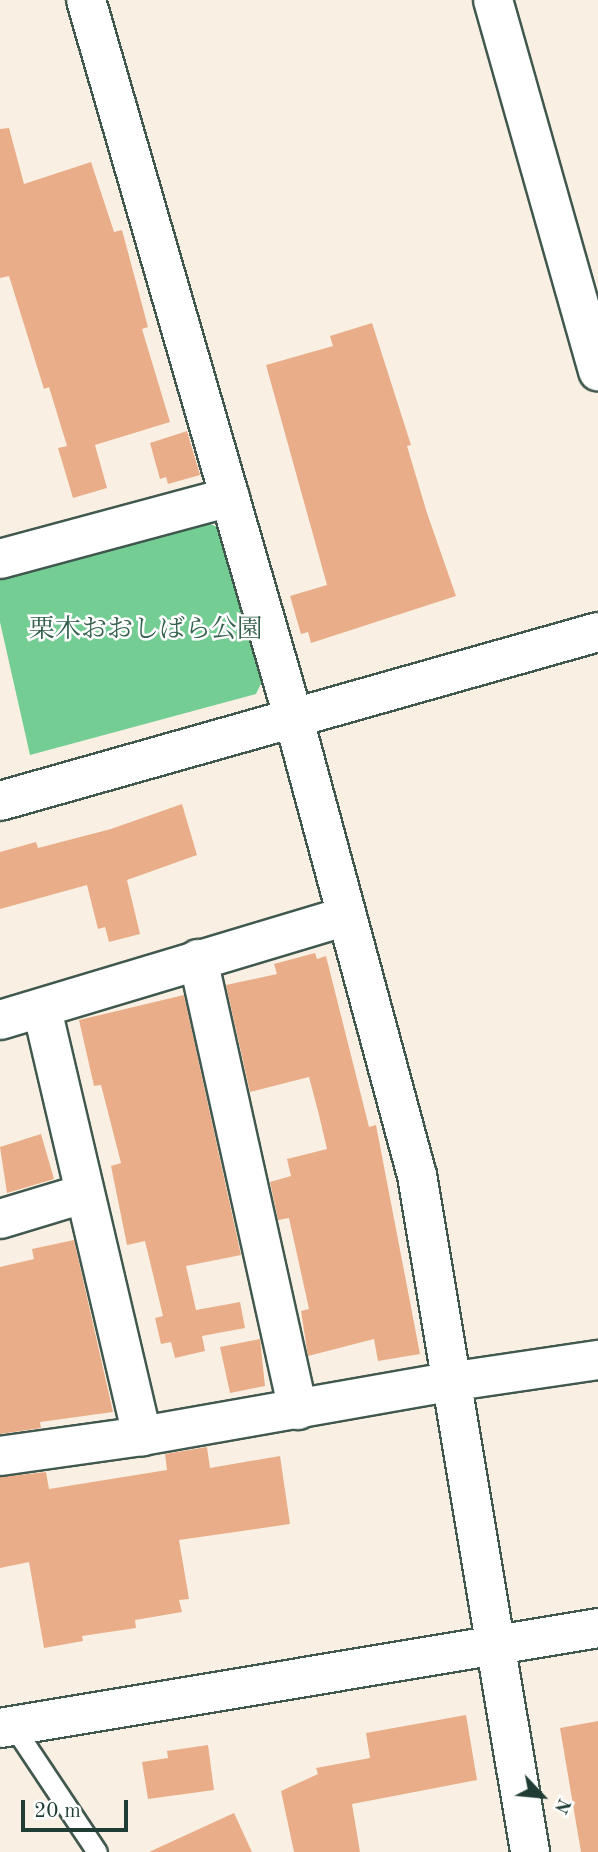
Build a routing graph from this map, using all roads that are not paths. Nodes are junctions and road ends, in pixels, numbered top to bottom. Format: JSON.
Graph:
{"nodes":[{"id":1,"x":86,"y":0,"type":"edge"},
{"id":2,"x":494,"y":0,"type":"edge"},
{"id":3,"x":598,"y":371,"type":"edge"},
{"id":4,"x":230,"y":497,"type":"junction"},
{"id":5,"x":0,"y":559,"type":"edge"},
{"id":6,"x":598,"y":632,"type":"edge"},
{"id":7,"x":293,"y":716,"type":"junction"},
{"id":8,"x":0,"y":801,"type":"edge"},
{"id":9,"x":347,"y":916,"type":"junction"},
{"id":10,"x":198,"y":958,"type":"junction"},
{"id":11,"x":41,"y":1009,"type":"junction"},
{"id":12,"x":0,"y":1020,"type":"edge"},
{"id":13,"x":83,"y":1194,"type":"junction"},
{"id":14,"x":0,"y":1219,"type":"edge"},
{"id":15,"x":598,"y":1360,"type":"edge"},
{"id":16,"x":449,"y":1382,"type":"junction"},
{"id":17,"x":298,"y":1410,"type":"junction"},
{"id":18,"x":142,"y":1436,"type":"junction"},
{"id":19,"x":0,"y":1456,"type":"edge"},
{"id":20,"x":598,"y":1628,"type":"edge"},
{"id":21,"x":494,"y":1645,"type":"junction"},
{"id":22,"x":7,"y":1727,"type":"edge"},
{"id":23,"x":97,"y":1852,"type":"edge"},
{"id":24,"x":530,"y":1852,"type":"edge"}],
"edges":[{"from":1,"to":4,"type":"street"},
{"from":2,"to":3,"type":"street"},
{"from":4,"to":5,"type":"street"},
{"from":4,"to":7,"type":"street"},
{"from":6,"to":7,"type":"street"},
{"from":7,"to":8,"type":"street"},
{"from":7,"to":9,"type":"street"},
{"from":9,"to":10,"type":"street"},
{"from":9,"to":16,"type":"street"},
{"from":10,"to":11,"type":"street"},
{"from":10,"to":17,"type":"street"},
{"from":11,"to":12,"type":"street"},
{"from":11,"to":13,"type":"street"},
{"from":13,"to":14,"type":"street"},
{"from":13,"to":18,"type":"street"},
{"from":15,"to":16,"type":"street"},
{"from":16,"to":17,"type":"street"},
{"from":16,"to":21,"type":"street"},
{"from":17,"to":18,"type":"street"},
{"from":18,"to":19,"type":"street"},
{"from":20,"to":21,"type":"street"},
{"from":21,"to":22,"type":"street"},
{"from":21,"to":24,"type":"street"},
{"from":22,"to":23,"type":"lane"}]}
